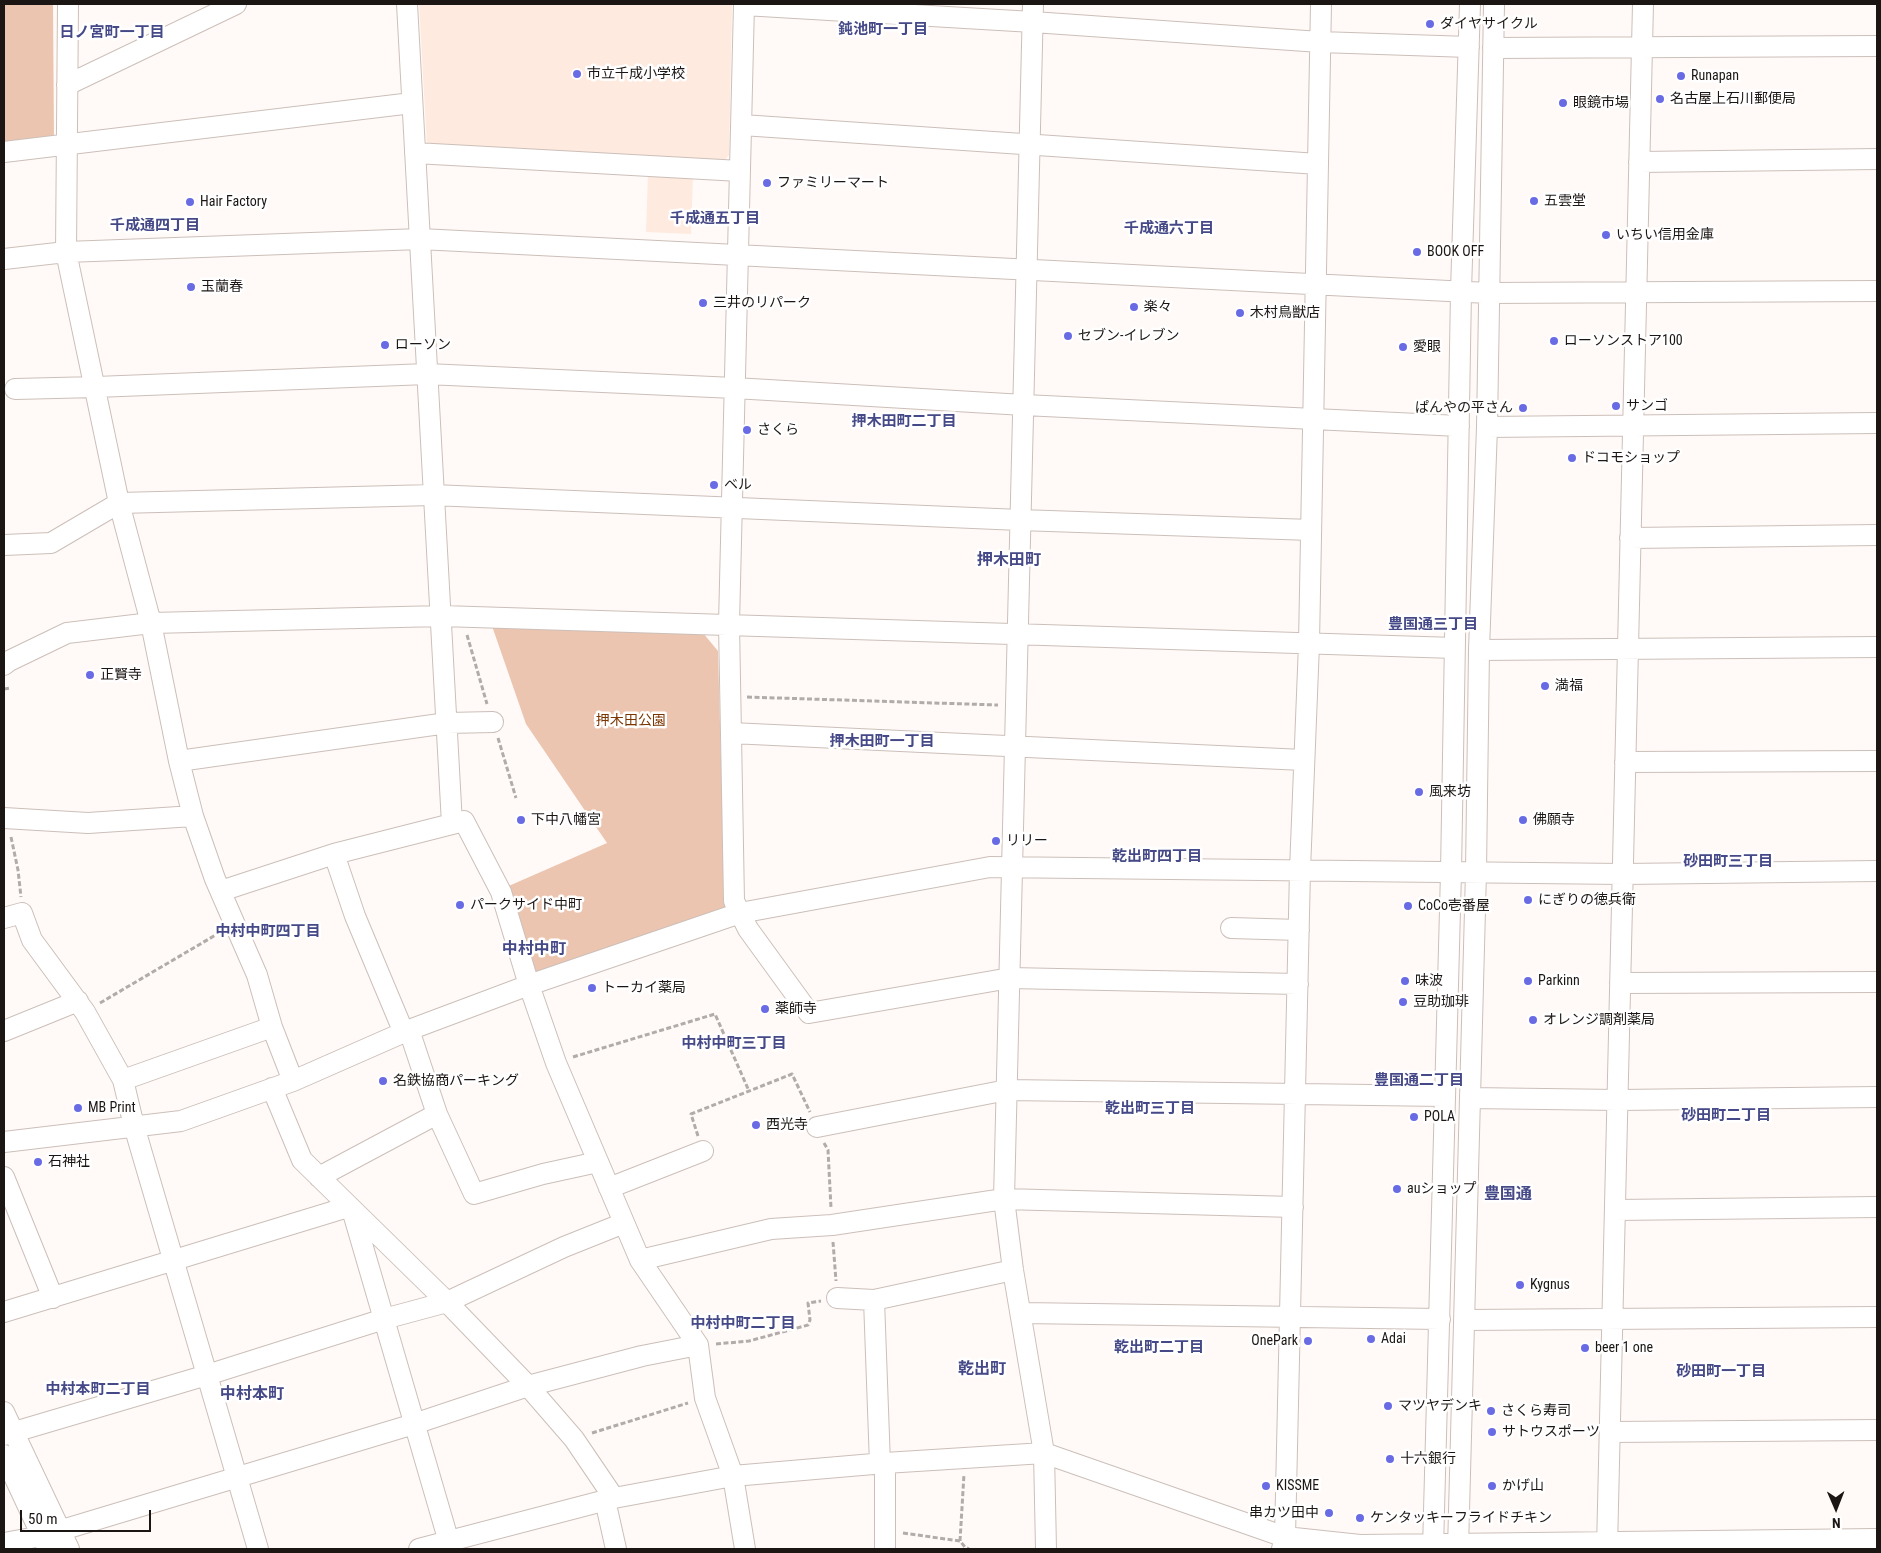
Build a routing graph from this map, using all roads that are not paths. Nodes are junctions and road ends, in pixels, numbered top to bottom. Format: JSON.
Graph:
{"nodes":[{"id":1,"x":68,"y":4,"type":"edge"},
{"id":2,"x":236,"y":4,"type":"edge"},
{"id":3,"x":407,"y":4,"type":"edge"},
{"id":4,"x":1321,"y":4,"type":"edge"},
{"id":5,"x":1470,"y":4,"type":"edge"},
{"id":6,"x":1494,"y":4,"type":"edge"},
{"id":7,"x":1643,"y":4,"type":"edge"},
{"id":8,"x":744,"y":5,"type":"edge"},
{"id":9,"x":1033,"y":13,"type":"edge"},
{"id":10,"x":1320,"y":42,"type":"junction"},
{"id":11,"x":1877,"y":46,"type":"edge"},
{"id":12,"x":1469,"y":47,"type":"junction"},
{"id":13,"x":1493,"y":48,"type":"junction"},
{"id":14,"x":1642,"y":48,"type":"junction"},
{"id":15,"x":67,"y":85,"type":"junction"},
{"id":16,"x":412,"y":103,"type":"junction"},
{"id":17,"x":742,"y":125,"type":"junction"},
{"id":18,"x":67,"y":144,"type":"junction"},
{"id":19,"x":1029,"y":144,"type":"junction"},
{"id":20,"x":4,"y":152,"type":"edge"},
{"id":21,"x":415,"y":153,"type":"junction"},
{"id":22,"x":1877,"y":160,"type":"edge"},
{"id":23,"x":1639,"y":162,"type":"junction"},
{"id":24,"x":1318,"y":164,"type":"junction"},
{"id":25,"x":740,"y":171,"type":"junction"},
{"id":26,"x":420,"y":239,"type":"junction"},
{"id":27,"x":66,"y":252,"type":"junction"},
{"id":28,"x":737,"y":255,"type":"junction"},
{"id":29,"x":4,"y":259,"type":"edge"},
{"id":30,"x":1026,"y":270,"type":"junction"},
{"id":31,"x":1315,"y":286,"type":"junction"},
{"id":32,"x":1461,"y":291,"type":"junction"},
{"id":33,"x":1877,"y":291,"type":"edge"},
{"id":34,"x":1488,"y":293,"type":"junction"},
{"id":35,"x":1636,"y":293,"type":"junction"},
{"id":36,"x":427,"y":374,"type":"junction"},
{"id":37,"x":96,"y":387,"type":"junction"},
{"id":38,"x":734,"y":388,"type":"junction"},
{"id":39,"x":16,"y":389,"type":"dead end"},
{"id":40,"x":1024,"y":405,"type":"junction"},
{"id":41,"x":1313,"y":418,"type":"junction"},
{"id":42,"x":1877,"y":424,"type":"edge"},
{"id":43,"x":1459,"y":426,"type":"junction"},
{"id":44,"x":1633,"y":426,"type":"junction"},
{"id":45,"x":1487,"y":427,"type":"junction"},
{"id":46,"x":433,"y":495,"type":"junction"},
{"id":47,"x":120,"y":503,"type":"junction"},
{"id":48,"x":731,"y":507,"type":"junction"},
{"id":49,"x":1020,"y":520,"type":"junction"},
{"id":50,"x":1311,"y":530,"type":"junction"},
{"id":51,"x":1877,"y":535,"type":"edge"},
{"id":52,"x":1630,"y":538,"type":"junction"},
{"id":53,"x":4,"y":545,"type":"edge"},
{"id":54,"x":442,"y":616,"type":"junction"},
{"id":55,"x":151,"y":623,"type":"junction"},
{"id":56,"x":729,"y":624,"type":"junction"},
{"id":57,"x":1018,"y":635,"type":"junction"},
{"id":58,"x":1309,"y":644,"type":"junction"},
{"id":59,"x":1877,"y":647,"type":"edge"},
{"id":60,"x":1455,"y":648,"type":"junction"},
{"id":61,"x":1479,"y":650,"type":"junction"},
{"id":62,"x":1628,"y":650,"type":"junction"},
{"id":63,"x":4,"y":665,"type":"edge"},
{"id":64,"x":493,"y":722,"type":"dead end"},
{"id":65,"x":447,"y":723,"type":"junction"},
{"id":66,"x":731,"y":732,"type":"junction"},
{"id":67,"x":1015,"y":746,"type":"junction"},
{"id":68,"x":1303,"y":760,"type":"junction"},
{"id":69,"x":179,"y":761,"type":"junction"},
{"id":70,"x":1877,"y":761,"type":"edge"},
{"id":71,"x":1625,"y":762,"type":"junction"},
{"id":72,"x":193,"y":816,"type":"junction"},
{"id":73,"x":6,"y":818,"type":"edge"},
{"id":74,"x":452,"y":824,"type":"junction"},
{"id":75,"x":334,"y":854,"type":"junction"},
{"id":76,"x":1012,"y":867,"type":"junction"},
{"id":77,"x":1300,"y":870,"type":"junction"},
{"id":78,"x":1877,"y":871,"type":"edge"},
{"id":79,"x":1451,"y":872,"type":"junction"},
{"id":80,"x":1476,"y":872,"type":"junction"},
{"id":81,"x":1623,"y":874,"type":"junction"},
{"id":82,"x":221,"y":892,"type":"junction"},
{"id":83,"x":740,"y":913,"type":"junction"},
{"id":84,"x":13,"y":915,"type":"edge"},
{"id":85,"x":1231,"y":928,"type":"dead end"},
{"id":86,"x":1299,"y":930,"type":"junction"},
{"id":87,"x":1010,"y":978,"type":"junction"},
{"id":88,"x":1877,"y":982,"type":"edge"},
{"id":89,"x":1298,"y":984,"type":"junction"},
{"id":90,"x":1620,"y":984,"type":"junction"},
{"id":91,"x":529,"y":985,"type":"junction"},
{"id":92,"x":82,"y":1006,"type":"junction"},
{"id":93,"x":272,"y":1027,"type":"junction"},
{"id":94,"x":4,"y":1031,"type":"edge"},
{"id":95,"x":407,"y":1031,"type":"junction"},
{"id":96,"x":123,"y":1080,"type":"junction"},
{"id":97,"x":293,"y":1081,"type":"junction"},
{"id":98,"x":272,"y":1088,"type":"junction"},
{"id":99,"x":1007,"y":1090,"type":"junction"},
{"id":100,"x":1295,"y":1094,"type":"junction"},
{"id":101,"x":1444,"y":1096,"type":"junction"},
{"id":102,"x":1877,"y":1096,"type":"edge"},
{"id":103,"x":1470,"y":1098,"type":"junction"},
{"id":104,"x":1618,"y":1100,"type":"junction"},
{"id":105,"x":437,"y":1114,"type":"junction"},
{"id":106,"x":134,"y":1126,"type":"junction"},
{"id":107,"x":817,"y":1127,"type":"road end"},
{"id":108,"x":4,"y":1142,"type":"edge"},
{"id":109,"x":703,"y":1151,"type":"road end"},
{"id":110,"x":598,"y":1162,"type":"junction"},
{"id":111,"x":4,"y":1177,"type":"edge"},
{"id":112,"x":319,"y":1177,"type":"junction"},
{"id":113,"x":609,"y":1188,"type":"junction"},
{"id":114,"x":1004,"y":1199,"type":"junction"},
{"id":115,"x":1293,"y":1207,"type":"junction"},
{"id":116,"x":1877,"y":1208,"type":"edge"},
{"id":117,"x":351,"y":1209,"type":"junction"},
{"id":118,"x":1615,"y":1210,"type":"junction"},
{"id":119,"x":624,"y":1223,"type":"junction"},
{"id":120,"x":173,"y":1260,"type":"junction"},
{"id":121,"x":640,"y":1260,"type":"junction"},
{"id":122,"x":1013,"y":1270,"type":"junction"},
{"id":123,"x":53,"y":1298,"type":"junction"},
{"id":124,"x":837,"y":1298,"type":"road end"},
{"id":125,"x":874,"y":1300,"type":"junction"},
{"id":126,"x":447,"y":1302,"type":"junction"},
{"id":127,"x":4,"y":1312,"type":"edge"},
{"id":128,"x":1022,"y":1313,"type":"junction"},
{"id":129,"x":1290,"y":1316,"type":"junction"},
{"id":130,"x":1877,"y":1317,"type":"edge"},
{"id":131,"x":384,"y":1319,"type":"junction"},
{"id":132,"x":1440,"y":1319,"type":"junction"},
{"id":133,"x":1612,"y":1319,"type":"junction"},
{"id":134,"x":1465,"y":1320,"type":"junction"},
{"id":135,"x":698,"y":1345,"type":"junction"},
{"id":136,"x":207,"y":1375,"type":"junction"},
{"id":137,"x":528,"y":1386,"type":"junction"},
{"id":138,"x":4,"y":1412,"type":"edge"},
{"id":139,"x":414,"y":1424,"type":"junction"},
{"id":140,"x":1877,"y":1430,"type":"edge"},
{"id":141,"x":1610,"y":1432,"type":"junction"},
{"id":142,"x":9,"y":1433,"type":"edge"},
{"id":143,"x":1044,"y":1453,"type":"junction"},
{"id":144,"x":4,"y":1455,"type":"edge"},
{"id":145,"x":882,"y":1464,"type":"junction"},
{"id":146,"x":237,"y":1476,"type":"junction"},
{"id":147,"x":733,"y":1476,"type":"junction"},
{"id":148,"x":610,"y":1499,"type":"junction"},
{"id":149,"x":50,"y":1538,"type":"edge"},
{"id":150,"x":1877,"y":1539,"type":"edge"},
{"id":151,"x":885,"y":1540,"type":"edge"},
{"id":152,"x":4,"y":1543,"type":"edge"},
{"id":153,"x":1283,"y":1543,"type":"edge"},
{"id":154,"x":449,"y":1545,"type":"edge"},
{"id":155,"x":1434,"y":1546,"type":"edge"},
{"id":156,"x":1458,"y":1546,"type":"edge"},
{"id":157,"x":1607,"y":1546,"type":"edge"},
{"id":158,"x":1374,"y":1547,"type":"edge"},
{"id":159,"x":69,"y":1549,"type":"edge"},
{"id":160,"x":258,"y":1549,"type":"edge"},
{"id":161,"x":419,"y":1549,"type":"edge"},
{"id":162,"x":616,"y":1549,"type":"edge"},
{"id":163,"x":745,"y":1549,"type":"edge"},
{"id":164,"x":1046,"y":1549,"type":"edge"}],
"edges":[{"from":1,"to":15,"type":"street"},
{"from":2,"to":15,"type":"street"},
{"from":3,"to":16,"type":"street"},
{"from":4,"to":10,"type":"street"},
{"from":5,"to":12,"type":"street"},
{"from":6,"to":13,"type":"street"},
{"from":7,"to":14,"type":"street"},
{"from":8,"to":9,"type":"street"},
{"from":8,"to":17,"type":"street"},
{"from":9,"to":10,"type":"street"},
{"from":9,"to":19,"type":"street"},
{"from":10,"to":12,"type":"street"},
{"from":10,"to":24,"type":"street"},
{"from":11,"to":14,"type":"street"},
{"from":12,"to":32,"type":"street"},
{"from":13,"to":14,"type":"street"},
{"from":13,"to":34,"type":"street"},
{"from":14,"to":23,"type":"street"},
{"from":15,"to":18,"type":"street"},
{"from":16,"to":18,"type":"street"},
{"from":16,"to":21,"type":"street"},
{"from":17,"to":19,"type":"street"},
{"from":17,"to":25,"type":"street"},
{"from":18,"to":20,"type":"street"},
{"from":18,"to":27,"type":"street"},
{"from":19,"to":24,"type":"street"},
{"from":19,"to":30,"type":"street"},
{"from":21,"to":25,"type":"street"},
{"from":21,"to":26,"type":"street"},
{"from":22,"to":23,"type":"street"},
{"from":23,"to":35,"type":"street"},
{"from":24,"to":31,"type":"street"},
{"from":25,"to":28,"type":"street"},
{"from":26,"to":27,"type":"street"},
{"from":26,"to":28,"type":"street"},
{"from":26,"to":36,"type":"street"},
{"from":27,"to":29,"type":"street"},
{"from":27,"to":37,"type":"street"},
{"from":28,"to":30,"type":"street"},
{"from":28,"to":38,"type":"street"},
{"from":30,"to":31,"type":"street"},
{"from":30,"to":40,"type":"street"},
{"from":31,"to":32,"type":"street"},
{"from":31,"to":41,"type":"street"},
{"from":32,"to":34,"type":"street"},
{"from":32,"to":43,"type":"street"},
{"from":33,"to":35,"type":"street"},
{"from":34,"to":35,"type":"street"},
{"from":34,"to":45,"type":"street"},
{"from":35,"to":44,"type":"street"},
{"from":36,"to":37,"type":"street"},
{"from":36,"to":38,"type":"street"},
{"from":36,"to":46,"type":"street"},
{"from":37,"to":39,"type":"street"},
{"from":37,"to":47,"type":"street"},
{"from":38,"to":40,"type":"street"},
{"from":38,"to":48,"type":"street"},
{"from":40,"to":41,"type":"street"},
{"from":40,"to":49,"type":"street"},
{"from":41,"to":43,"type":"street"},
{"from":41,"to":50,"type":"street"},
{"from":42,"to":44,"type":"street"},
{"from":43,"to":60,"type":"street"},
{"from":44,"to":45,"type":"street"},
{"from":44,"to":52,"type":"street"},
{"from":45,"to":61,"type":"street"},
{"from":46,"to":47,"type":"street"},
{"from":46,"to":48,"type":"street"},
{"from":46,"to":54,"type":"street"},
{"from":47,"to":53,"type":"street"},
{"from":47,"to":55,"type":"street"},
{"from":48,"to":49,"type":"street"},
{"from":48,"to":56,"type":"street"},
{"from":49,"to":50,"type":"street"},
{"from":49,"to":57,"type":"street"},
{"from":50,"to":58,"type":"street"},
{"from":51,"to":52,"type":"street"},
{"from":52,"to":62,"type":"street"},
{"from":54,"to":55,"type":"street"},
{"from":54,"to":56,"type":"street"},
{"from":54,"to":65,"type":"street"},
{"from":55,"to":63,"type":"street"},
{"from":55,"to":69,"type":"street"},
{"from":56,"to":57,"type":"street"},
{"from":56,"to":66,"type":"street"},
{"from":57,"to":58,"type":"street"},
{"from":57,"to":67,"type":"street"},
{"from":58,"to":60,"type":"street"},
{"from":58,"to":68,"type":"street"},
{"from":59,"to":62,"type":"street"},
{"from":60,"to":79,"type":"street"},
{"from":61,"to":62,"type":"street"},
{"from":61,"to":80,"type":"street"},
{"from":62,"to":71,"type":"street"},
{"from":64,"to":65,"type":"street"},
{"from":65,"to":69,"type":"street"},
{"from":65,"to":74,"type":"street"},
{"from":66,"to":67,"type":"street"},
{"from":66,"to":83,"type":"street"},
{"from":67,"to":68,"type":"street"},
{"from":67,"to":76,"type":"street"},
{"from":68,"to":77,"type":"street"},
{"from":69,"to":72,"type":"street"},
{"from":70,"to":71,"type":"street"},
{"from":71,"to":81,"type":"street"},
{"from":72,"to":73,"type":"street"},
{"from":72,"to":82,"type":"street"},
{"from":74,"to":75,"type":"street"},
{"from":74,"to":91,"type":"street"},
{"from":75,"to":82,"type":"street"},
{"from":75,"to":95,"type":"street"},
{"from":76,"to":77,"type":"street"},
{"from":76,"to":83,"type":"street"},
{"from":76,"to":87,"type":"street"},
{"from":77,"to":79,"type":"street"},
{"from":77,"to":86,"type":"street"},
{"from":78,"to":81,"type":"street"},
{"from":79,"to":80,"type":"street"},
{"from":79,"to":101,"type":"street"},
{"from":80,"to":81,"type":"street"},
{"from":80,"to":103,"type":"street"},
{"from":81,"to":90,"type":"street"},
{"from":82,"to":93,"type":"street"},
{"from":83,"to":87,"type":"street"},
{"from":83,"to":91,"type":"street"},
{"from":84,"to":92,"type":"street"},
{"from":85,"to":86,"type":"street"},
{"from":86,"to":89,"type":"street"},
{"from":87,"to":89,"type":"street"},
{"from":87,"to":99,"type":"street"},
{"from":88,"to":90,"type":"street"},
{"from":89,"to":100,"type":"street"},
{"from":90,"to":104,"type":"street"},
{"from":91,"to":95,"type":"street"},
{"from":91,"to":110,"type":"street"},
{"from":92,"to":94,"type":"street"},
{"from":92,"to":96,"type":"street"},
{"from":93,"to":96,"type":"street"},
{"from":93,"to":97,"type":"street"},
{"from":95,"to":97,"type":"street"},
{"from":95,"to":105,"type":"street"},
{"from":96,"to":106,"type":"street"},
{"from":97,"to":98,"type":"street"},
{"from":98,"to":106,"type":"street"},
{"from":98,"to":112,"type":"street"},
{"from":99,"to":100,"type":"street"},
{"from":99,"to":107,"type":"street"},
{"from":99,"to":114,"type":"street"},
{"from":100,"to":101,"type":"street"},
{"from":100,"to":115,"type":"street"},
{"from":101,"to":132,"type":"street"},
{"from":102,"to":104,"type":"street"},
{"from":103,"to":104,"type":"street"},
{"from":103,"to":134,"type":"street"},
{"from":104,"to":118,"type":"street"},
{"from":105,"to":110,"type":"street"},
{"from":105,"to":112,"type":"street"},
{"from":106,"to":108,"type":"street"},
{"from":106,"to":120,"type":"street"},
{"from":109,"to":113,"type":"street"},
{"from":110,"to":113,"type":"street"},
{"from":111,"to":123,"type":"street"},
{"from":112,"to":117,"type":"street"},
{"from":113,"to":119,"type":"street"},
{"from":114,"to":115,"type":"street"},
{"from":114,"to":121,"type":"street"},
{"from":114,"to":122,"type":"street"},
{"from":115,"to":129,"type":"street"},
{"from":116,"to":118,"type":"street"},
{"from":117,"to":120,"type":"street"},
{"from":117,"to":126,"type":"street"},
{"from":117,"to":131,"type":"street"},
{"from":118,"to":133,"type":"street"},
{"from":119,"to":121,"type":"street"},
{"from":119,"to":126,"type":"street"},
{"from":120,"to":123,"type":"street"},
{"from":120,"to":136,"type":"street"},
{"from":121,"to":135,"type":"street"},
{"from":122,"to":125,"type":"street"},
{"from":122,"to":128,"type":"street"},
{"from":123,"to":127,"type":"street"},
{"from":124,"to":125,"type":"street"},
{"from":125,"to":145,"type":"street"},
{"from":126,"to":131,"type":"street"},
{"from":126,"to":137,"type":"street"},
{"from":128,"to":129,"type":"street"},
{"from":128,"to":143,"type":"street"},
{"from":129,"to":132,"type":"street"},
{"from":129,"to":153,"type":"street"},
{"from":130,"to":133,"type":"street"},
{"from":131,"to":136,"type":"street"},
{"from":131,"to":139,"type":"street"},
{"from":132,"to":155,"type":"street"},
{"from":133,"to":134,"type":"street"},
{"from":133,"to":141,"type":"street"},
{"from":134,"to":156,"type":"street"},
{"from":135,"to":137,"type":"street"},
{"from":135,"to":147,"type":"street"},
{"from":136,"to":142,"type":"street"},
{"from":136,"to":146,"type":"street"},
{"from":137,"to":139,"type":"street"},
{"from":137,"to":148,"type":"street"},
{"from":138,"to":142,"type":"street"},
{"from":139,"to":146,"type":"street"},
{"from":139,"to":154,"type":"street"},
{"from":140,"to":141,"type":"street"},
{"from":141,"to":157,"type":"street"},
{"from":142,"to":149,"type":"street"},
{"from":143,"to":145,"type":"street"},
{"from":143,"to":153,"type":"street"},
{"from":143,"to":164,"type":"street"},
{"from":144,"to":149,"type":"street"},
{"from":145,"to":147,"type":"street"},
{"from":145,"to":151,"type":"street"},
{"from":146,"to":149,"type":"street"},
{"from":146,"to":160,"type":"street"},
{"from":147,"to":148,"type":"street"},
{"from":147,"to":163,"type":"street"},
{"from":148,"to":154,"type":"street"},
{"from":148,"to":162,"type":"street"},
{"from":149,"to":152,"type":"street"},
{"from":149,"to":159,"type":"street"},
{"from":150,"to":157,"type":"street"},
{"from":153,"to":158,"type":"street"},
{"from":154,"to":161,"type":"street"},
{"from":155,"to":156,"type":"street"},
{"from":155,"to":158,"type":"street"},
{"from":156,"to":157,"type":"street"}]}
